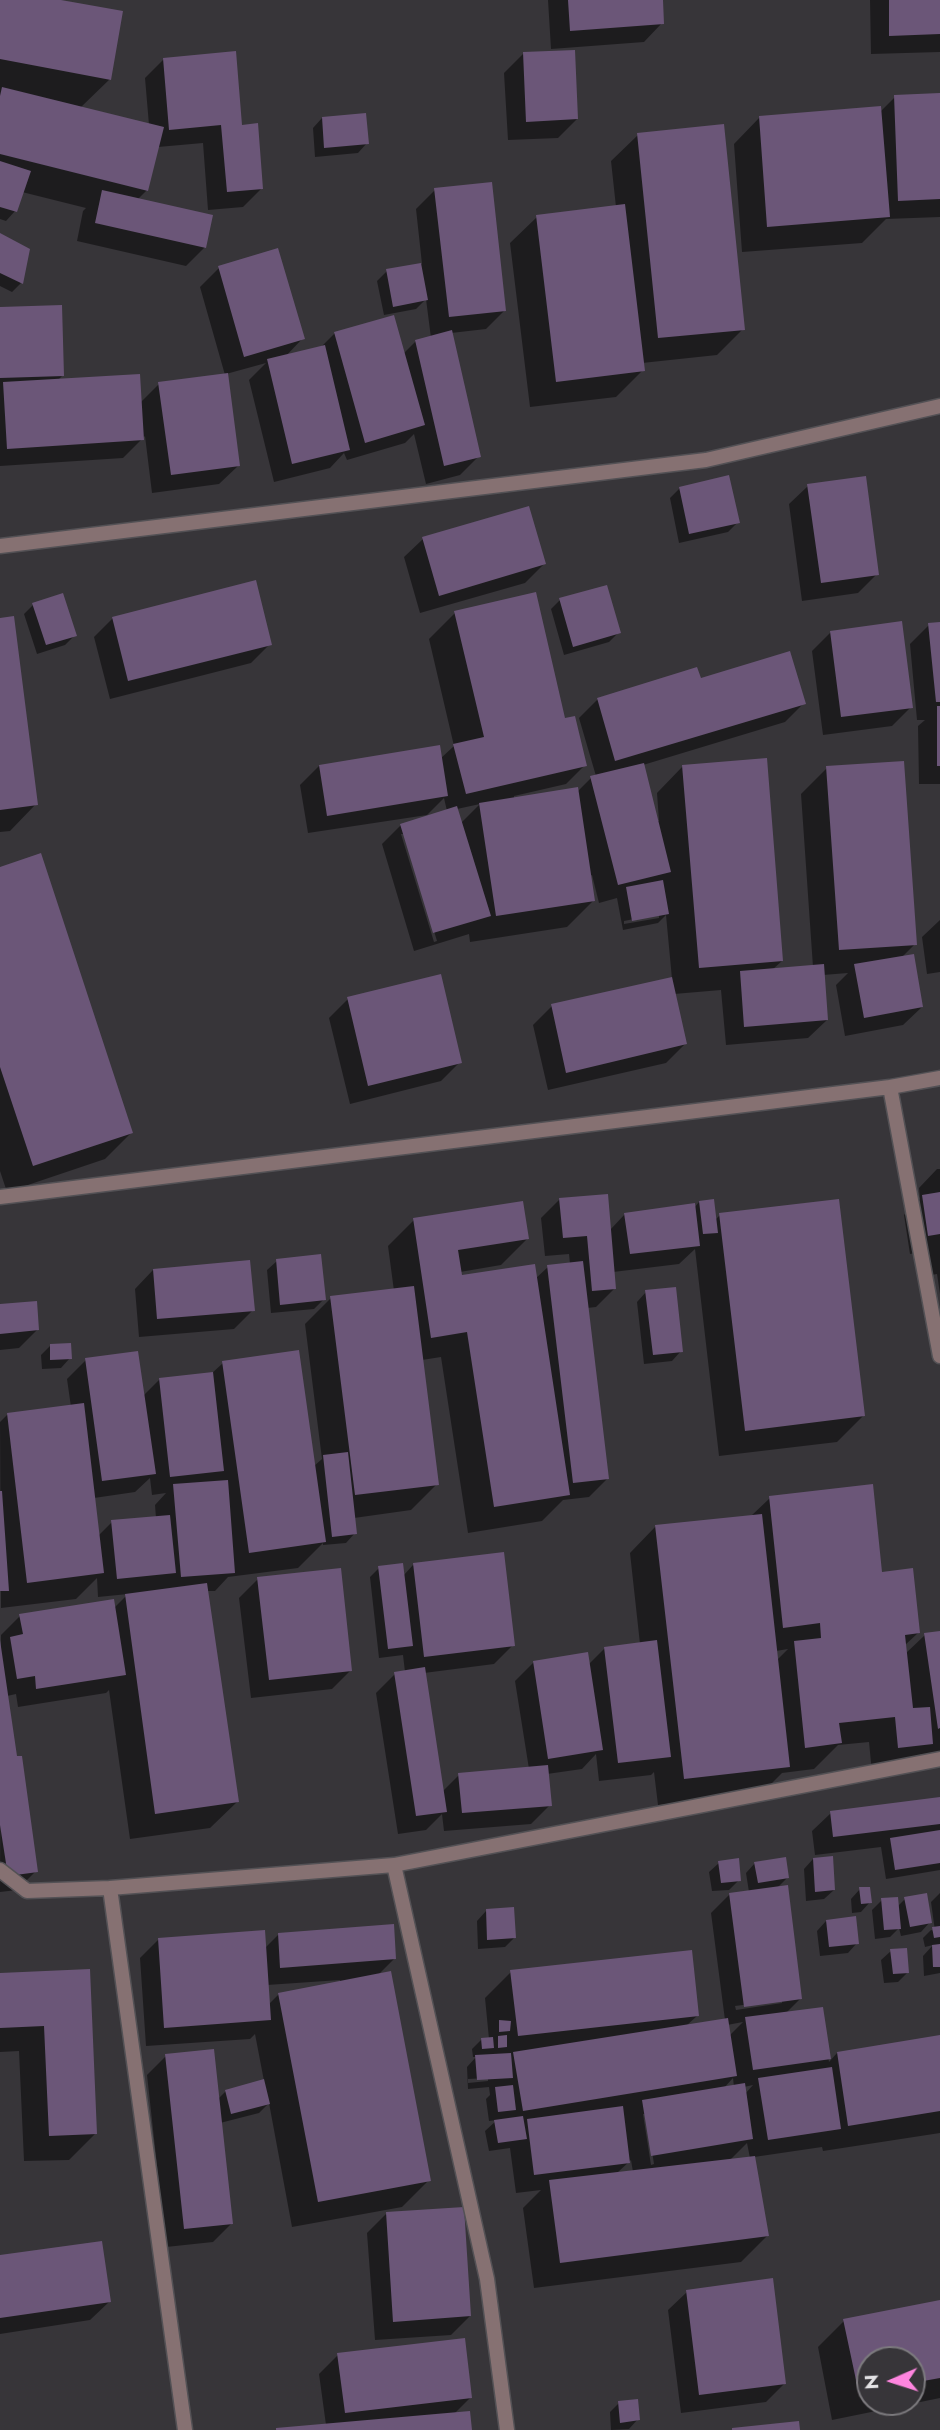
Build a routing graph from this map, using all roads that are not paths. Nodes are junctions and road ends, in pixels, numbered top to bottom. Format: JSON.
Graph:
{"nodes":[{"id":1,"x":940,"y":406,"type":"edge"},
{"id":2,"x":0,"y":546,"type":"edge"},
{"id":3,"x":940,"y":1078,"type":"edge"},
{"id":4,"x":890,"y":1087,"type":"junction"},
{"id":5,"x":0,"y":1197,"type":"edge"},
{"id":6,"x":940,"y":1356,"type":"edge"},
{"id":7,"x":940,"y":1759,"type":"edge"},
{"id":8,"x":394,"y":1865,"type":"junction"},
{"id":9,"x":0,"y":1870,"type":"edge"},
{"id":10,"x":110,"y":1888,"type":"junction"},
{"id":11,"x":185,"y":2430,"type":"edge"},
{"id":12,"x":507,"y":2430,"type":"edge"}],
"edges":[{"from":1,"to":2,"type":"street"},
{"from":3,"to":4,"type":"street"},
{"from":4,"to":5,"type":"street"},
{"from":4,"to":6,"type":"street"},
{"from":7,"to":8,"type":"street"},
{"from":8,"to":10,"type":"street"},
{"from":8,"to":12,"type":"street"},
{"from":9,"to":10,"type":"street"},
{"from":10,"to":11,"type":"street"}]}
